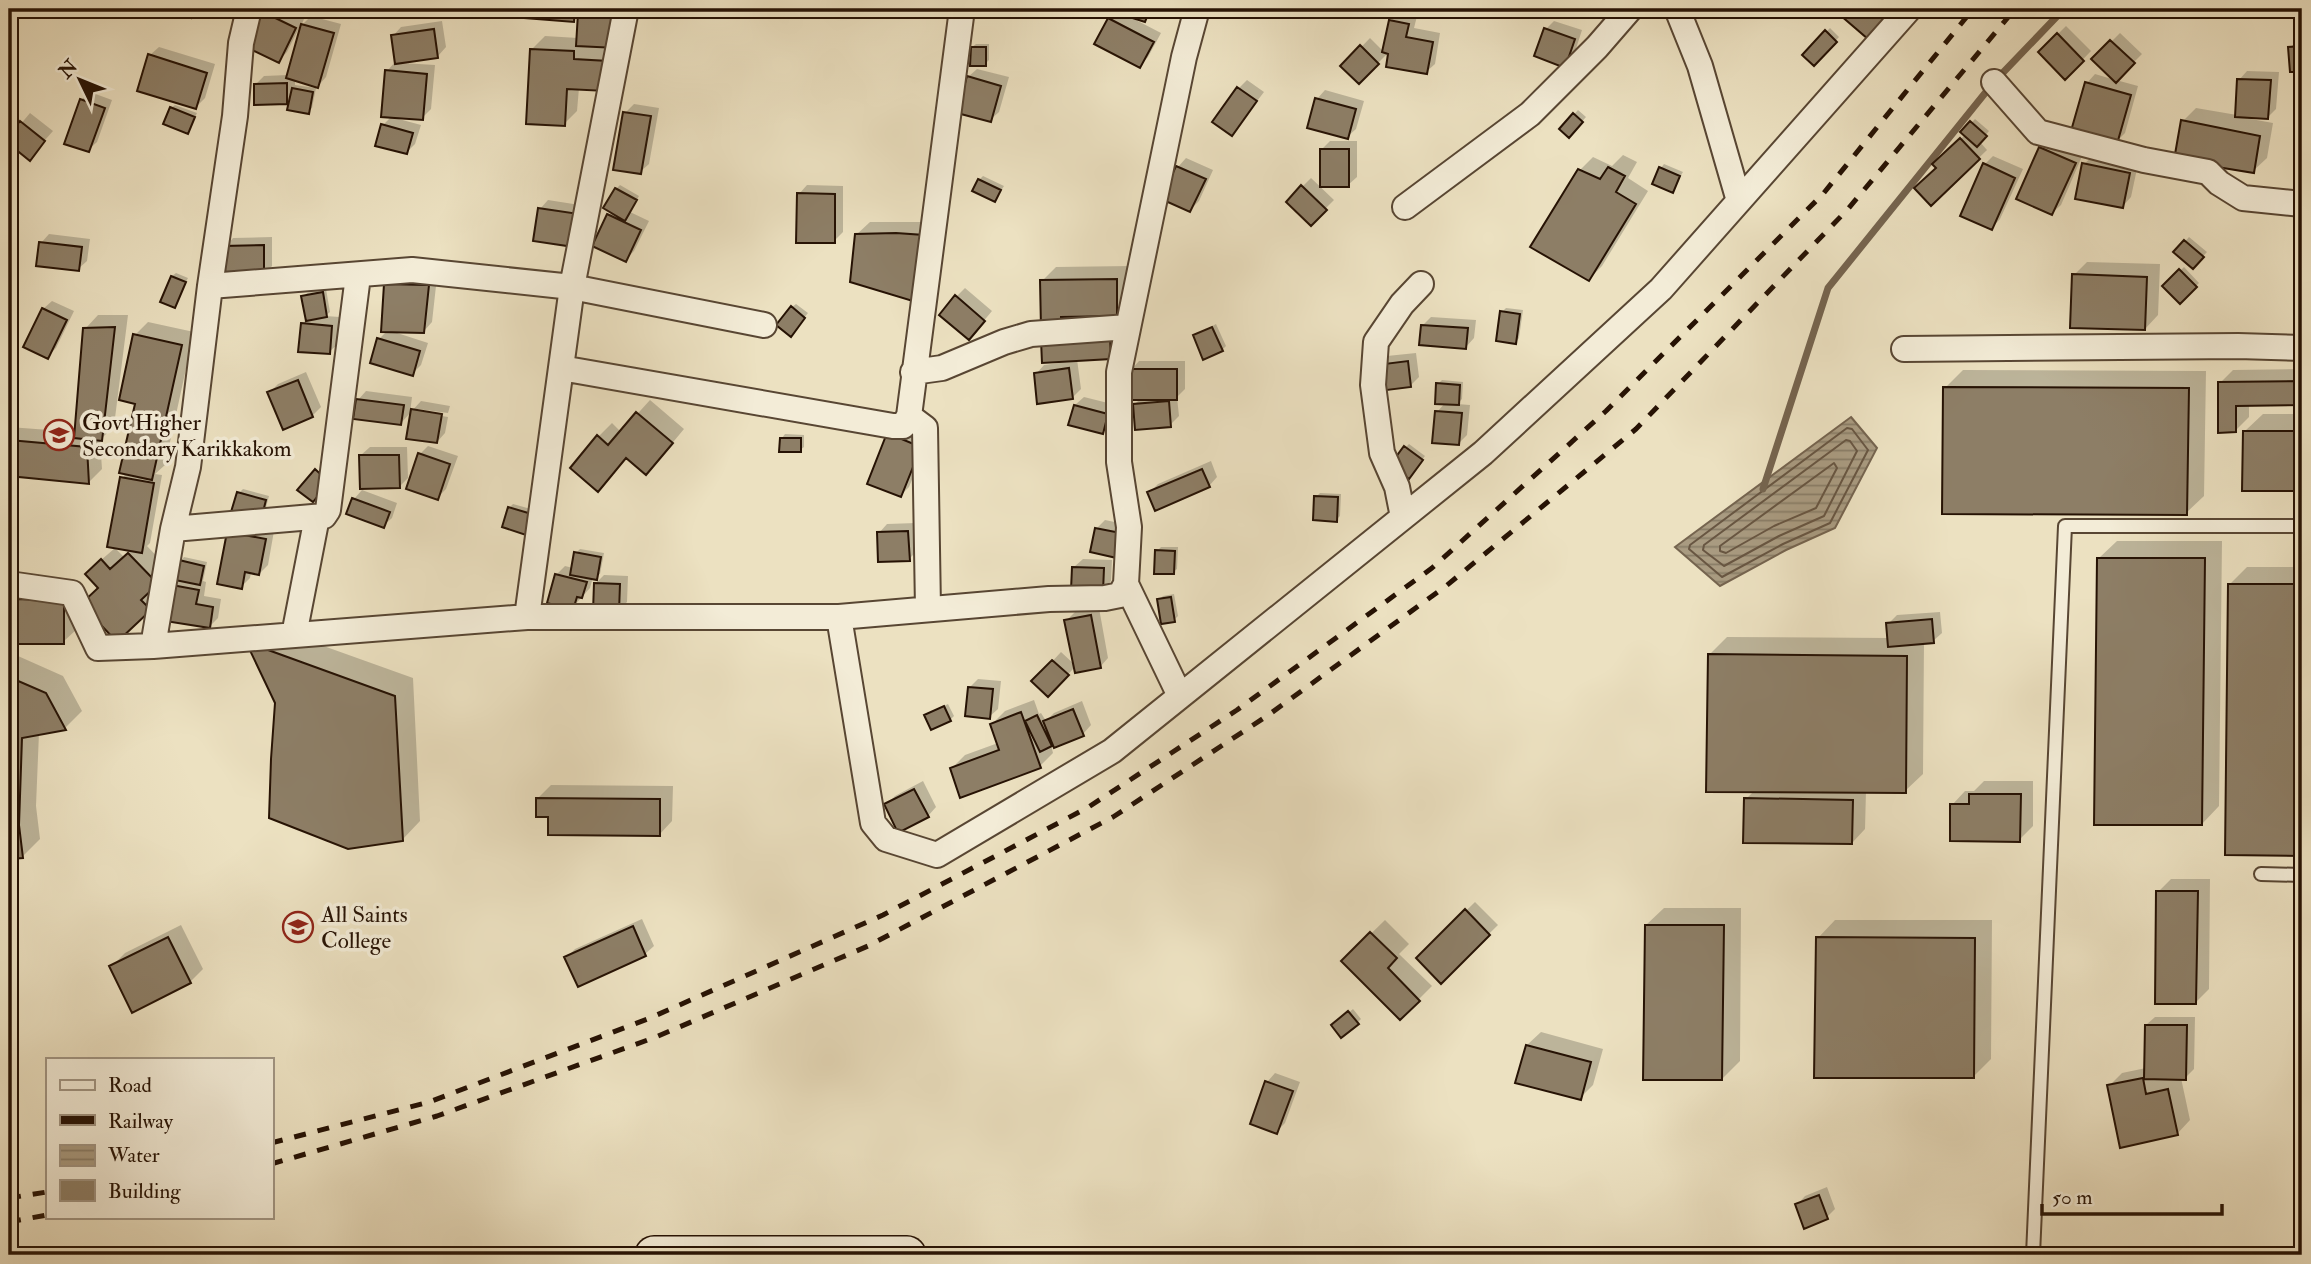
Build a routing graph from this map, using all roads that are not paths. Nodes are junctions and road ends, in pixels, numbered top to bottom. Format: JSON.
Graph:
{"nodes":[{"id":1,"x":249,"y":9,"type":"edge"},
{"id":2,"x":626,"y":9,"type":"edge"},
{"id":3,"x":962,"y":9,"type":"edge"},
{"id":4,"x":1197,"y":9,"type":"edge"},
{"id":5,"x":1630,"y":9,"type":"edge"},
{"id":6,"x":1676,"y":9,"type":"edge"},
{"id":7,"x":1909,"y":9,"type":"edge"},
{"id":8,"x":1994,"y":82,"type":"dead end"},
{"id":9,"x":1739,"y":201,"type":"junction"},
{"id":10,"x":2302,"y":204,"type":"edge"},
{"id":11,"x":1405,"y":207,"type":"dead end"},
{"id":12,"x":358,"y":276,"type":"junction"},
{"id":13,"x":1421,"y":284,"type":"dead end"},
{"id":14,"x":210,"y":286,"type":"junction"},
{"id":15,"x":572,"y":287,"type":"junction"},
{"id":16,"x":764,"y":325,"type":"dead end"},
{"id":17,"x":1128,"y":327,"type":"junction"},
{"id":18,"x":2302,"y":348,"type":"edge"},
{"id":19,"x":1904,"y":349,"type":"dead end"},
{"id":20,"x":561,"y":368,"type":"junction"},
{"id":21,"x":914,"y":372,"type":"junction"},
{"id":22,"x":909,"y":416,"type":"junction"},
{"id":23,"x":317,"y":517,"type":"junction"},
{"id":24,"x":1403,"y":517,"type":"junction"},
{"id":25,"x":2302,"y":526,"type":"edge"},
{"id":26,"x":173,"y":529,"type":"junction"},
{"id":27,"x":9,"y":584,"type":"edge"},
{"id":28,"x":1126,"y":584,"type":"junction"},
{"id":29,"x":928,"y":609,"type":"junction"},
{"id":30,"x":527,"y":617,"type":"junction"},
{"id":31,"x":839,"y":617,"type":"junction"},
{"id":32,"x":294,"y":635,"type":"junction"},
{"id":33,"x":153,"y":646,"type":"junction"},
{"id":34,"x":1180,"y":696,"type":"junction"},
{"id":35,"x":2261,"y":874,"type":"dead end"},
{"id":36,"x":2302,"y":875,"type":"edge"},
{"id":37,"x":654,"y":1255,"type":"edge"},
{"id":38,"x":907,"y":1255,"type":"edge"},
{"id":39,"x":2033,"y":1255,"type":"edge"}],
"edges":[{"from":1,"to":14,"type":"street"},
{"from":2,"to":15,"type":"street"},
{"from":3,"to":21,"type":"street"},
{"from":4,"to":17,"type":"street"},
{"from":5,"to":11,"type":"street"},
{"from":6,"to":9,"type":"street"},
{"from":7,"to":9,"type":"street"},
{"from":8,"to":10,"type":"street"},
{"from":9,"to":24,"type":"street"},
{"from":12,"to":14,"type":"street"},
{"from":12,"to":15,"type":"street"},
{"from":12,"to":23,"type":"street"},
{"from":13,"to":24,"type":"street"},
{"from":14,"to":26,"type":"street"},
{"from":15,"to":16,"type":"street"},
{"from":15,"to":20,"type":"street"},
{"from":17,"to":21,"type":"street"},
{"from":17,"to":28,"type":"street"},
{"from":18,"to":19,"type":"street"},
{"from":20,"to":22,"type":"street"},
{"from":20,"to":30,"type":"street"},
{"from":21,"to":22,"type":"street"},
{"from":22,"to":29,"type":"street"},
{"from":23,"to":26,"type":"street"},
{"from":23,"to":32,"type":"street"},
{"from":24,"to":34,"type":"street"},
{"from":25,"to":39,"type":"lane"},
{"from":26,"to":33,"type":"street"},
{"from":27,"to":33,"type":"street"},
{"from":28,"to":29,"type":"street"},
{"from":28,"to":34,"type":"street"},
{"from":29,"to":31,"type":"street"},
{"from":30,"to":31,"type":"street"},
{"from":30,"to":32,"type":"street"},
{"from":31,"to":34,"type":"street"},
{"from":32,"to":33,"type":"street"},
{"from":35,"to":36,"type":"lane"},
{"from":37,"to":38,"type":"main road"}]}
